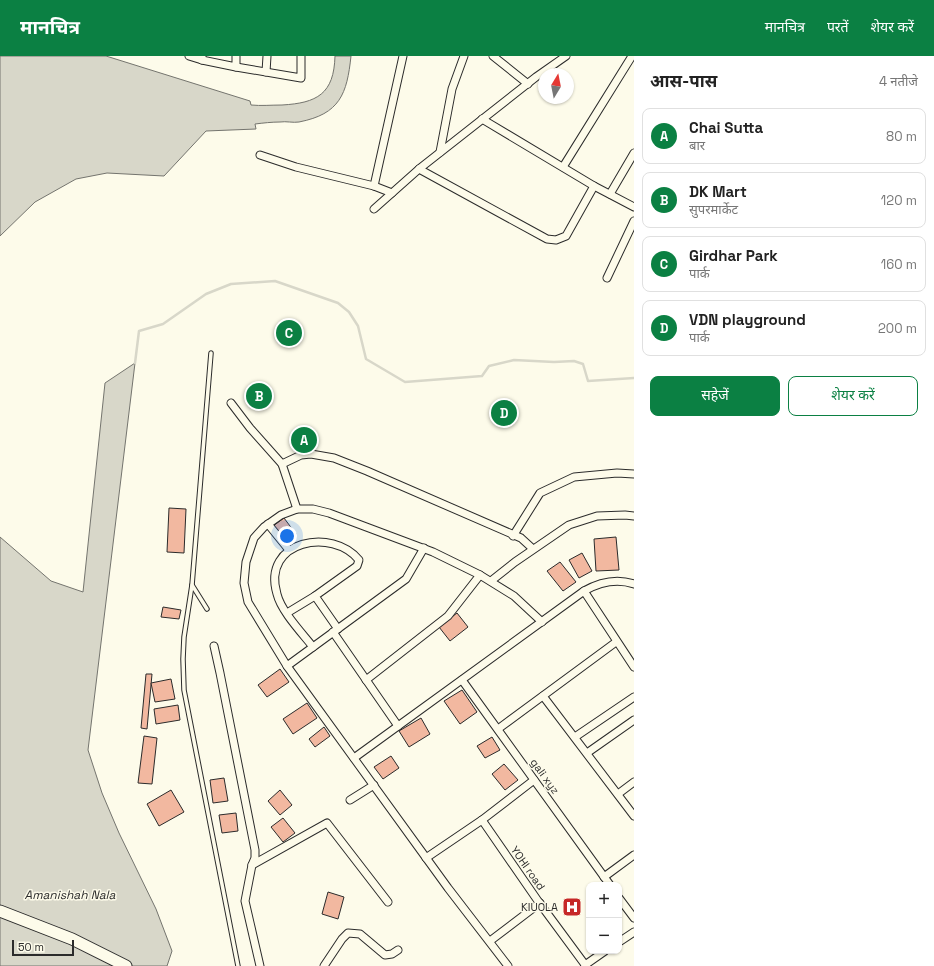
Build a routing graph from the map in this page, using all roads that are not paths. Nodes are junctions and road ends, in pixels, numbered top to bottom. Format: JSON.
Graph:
{"nodes":[{"id":1,"x":189,"y":56,"type":"edge"},
{"id":2,"x":236,"y":56,"type":"edge"},
{"id":3,"x":267,"y":56,"type":"edge"},
{"id":4,"x":301,"y":56,"type":"edge"},
{"id":5,"x":403,"y":56,"type":"edge"},
{"id":6,"x":464,"y":56,"type":"edge"},
{"id":7,"x":493,"y":56,"type":"edge"},
{"id":8,"x":566,"y":56,"type":"edge"},
{"id":9,"x":632,"y":56,"type":"edge"},
{"id":10,"x":202,"y":58,"type":"edge"},
{"id":11,"x":236,"y":67,"type":"junction"},
{"id":12,"x":266,"y":72,"type":"junction"},
{"id":13,"x":528,"y":84,"type":"junction"},
{"id":14,"x":482,"y":119,"type":"junction"},
{"id":15,"x":440,"y":152,"type":"junction"},
{"id":16,"x":634,"y":153,"type":"edge"},
{"id":17,"x":260,"y":155,"type":"dead end"},
{"id":18,"x":563,"y":167,"type":"junction"},
{"id":19,"x":419,"y":168,"type":"junction"},
{"id":20,"x":374,"y":186,"type":"junction"},
{"id":21,"x":594,"y":186,"type":"junction"},
{"id":22,"x":392,"y":193,"type":"junction"},
{"id":23,"x":610,"y":194,"type":"junction"},
{"id":24,"x":634,"y":207,"type":"edge"},
{"id":25,"x":374,"y":209,"type":"dead end"},
{"id":26,"x":634,"y":221,"type":"edge"},
{"id":27,"x":607,"y":278,"type":"dead end"},
{"id":28,"x":211,"y":353,"type":"dead end"},
{"id":29,"x":231,"y":402,"type":"dead end"},
{"id":30,"x":282,"y":464,"type":"junction"},
{"id":31,"x":634,"y":474,"type":"edge"},
{"id":32,"x":297,"y":509,"type":"junction"},
{"id":33,"x":634,"y":516,"type":"edge"},
{"id":34,"x":268,"y":524,"type":"junction"},
{"id":35,"x":513,"y":536,"type":"junction"},
{"id":36,"x":424,"y":548,"type":"junction"},
{"id":37,"x":533,"y":549,"type":"junction"},
{"id":38,"x":289,"y":550,"type":"junction"},
{"id":39,"x":480,"y":575,"type":"junction"},
{"id":40,"x":491,"y":581,"type":"junction"},
{"id":41,"x":634,"y":584,"type":"edge"},
{"id":42,"x":192,"y":585,"type":"junction"},
{"id":43,"x":584,"y":591,"type":"junction"},
{"id":44,"x":314,"y":596,"type":"junction"},
{"id":45,"x":207,"y":609,"type":"dead end"},
{"id":46,"x":287,"y":613,"type":"junction"},
{"id":47,"x":542,"y":622,"type":"junction"},
{"id":48,"x":335,"y":631,"type":"junction"},
{"id":49,"x":616,"y":642,"type":"junction"},
{"id":50,"x":214,"y":646,"type":"dead end"},
{"id":51,"x":313,"y":647,"type":"junction"},
{"id":52,"x":287,"y":666,"type":"junction"},
{"id":53,"x":634,"y":667,"type":"edge"},
{"id":54,"x":366,"y":680,"type":"junction"},
{"id":55,"x":462,"y":680,"type":"junction"},
{"id":56,"x":544,"y":696,"type":"junction"},
{"id":57,"x":634,"y":697,"type":"edge"},
{"id":58,"x":634,"y":720,"type":"edge"},
{"id":59,"x":398,"y":726,"type":"junction"},
{"id":60,"x":498,"y":729,"type":"junction"},
{"id":61,"x":575,"y":737,"type":"junction"},
{"id":62,"x":587,"y":753,"type":"junction"},
{"id":63,"x":354,"y":758,"type":"junction"},
{"id":64,"x":534,"y":780,"type":"junction"},
{"id":65,"x":634,"y":782,"type":"edge"},
{"id":66,"x":374,"y":785,"type":"junction"},
{"id":67,"x":618,"y":794,"type":"junction"},
{"id":68,"x":350,"y":800,"type":"dead end"},
{"id":69,"x":634,"y":816,"type":"edge"},
{"id":70,"x":482,"y":820,"type":"junction"},
{"id":71,"x":634,"y":855,"type":"edge"},
{"id":72,"x":426,"y":858,"type":"junction"},
{"id":73,"x":252,"y":865,"type":"junction"},
{"id":74,"x":604,"y":877,"type":"junction"},
{"id":75,"x":608,"y":882,"type":"edge"},
{"id":76,"x":388,"y":902,"type":"dead end"},
{"id":77,"x":622,"y":902,"type":"edge"},
{"id":78,"x":540,"y":903,"type":"junction"},
{"id":79,"x":0,"y":911,"type":"edge"},
{"id":80,"x":634,"y":918,"type":"edge"},
{"id":81,"x":634,"y":932,"type":"edge"},
{"id":82,"x":622,"y":940,"type":"edge"},
{"id":83,"x":490,"y":941,"type":"junction"},
{"id":84,"x":398,"y":950,"type":"dead end"},
{"id":85,"x":601,"y":954,"type":"edge"},
{"id":86,"x":586,"y":965,"type":"edge"},
{"id":87,"x":126,"y":966,"type":"edge"},
{"id":88,"x":238,"y":966,"type":"edge"},
{"id":89,"x":260,"y":966,"type":"edge"},
{"id":90,"x":324,"y":966,"type":"edge"},
{"id":91,"x":508,"y":966,"type":"edge"}],
"edges":[{"from":1,"to":10,"type":"street"},
{"from":2,"to":11,"type":"street"},
{"from":3,"to":12,"type":"street"},
{"from":4,"to":12,"type":"street"},
{"from":5,"to":20,"type":"street"},
{"from":6,"to":15,"type":"street"},
{"from":7,"to":13,"type":"street"},
{"from":8,"to":13,"type":"street"},
{"from":9,"to":18,"type":"street"},
{"from":10,"to":11,"type":"street"},
{"from":11,"to":12,"type":"street"},
{"from":13,"to":14,"type":"street"},
{"from":14,"to":15,"type":"street"},
{"from":14,"to":18,"type":"street"},
{"from":15,"to":19,"type":"street"},
{"from":16,"to":23,"type":"street"},
{"from":17,"to":20,"type":"street"},
{"from":18,"to":21,"type":"street"},
{"from":19,"to":21,"type":"street"},
{"from":19,"to":22,"type":"street"},
{"from":20,"to":22,"type":"street"},
{"from":21,"to":23,"type":"street"},
{"from":22,"to":25,"type":"street"},
{"from":23,"to":24,"type":"street"},
{"from":26,"to":27,"type":"street"},
{"from":28,"to":42,"type":"lane"},
{"from":29,"to":30,"type":"street"},
{"from":30,"to":32,"type":"street"},
{"from":30,"to":35,"type":"street"},
{"from":31,"to":35,"type":"street"},
{"from":32,"to":34,"type":"street"},
{"from":32,"to":36,"type":"street"},
{"from":33,"to":37,"type":"street"},
{"from":34,"to":38,"type":"street"},
{"from":34,"to":52,"type":"street"},
{"from":35,"to":37,"type":"street"},
{"from":36,"to":39,"type":"street"},
{"from":36,"to":48,"type":"street"},
{"from":37,"to":40,"type":"street"},
{"from":38,"to":44,"type":"street"},
{"from":38,"to":46,"type":"street"},
{"from":39,"to":40,"type":"street"},
{"from":39,"to":54,"type":"street"},
{"from":40,"to":47,"type":"street"},
{"from":41,"to":43,"type":"street"},
{"from":42,"to":45,"type":"lane"},
{"from":42,"to":88,"type":"lane"},
{"from":43,"to":47,"type":"street"},
{"from":43,"to":49,"type":"street"},
{"from":44,"to":46,"type":"street"},
{"from":44,"to":48,"type":"street"},
{"from":46,"to":51,"type":"street"},
{"from":47,"to":55,"type":"street"},
{"from":48,"to":51,"type":"street"},
{"from":48,"to":54,"type":"street"},
{"from":49,"to":53,"type":"street"},
{"from":49,"to":56,"type":"street"},
{"from":50,"to":73,"type":"street"},
{"from":51,"to":52,"type":"street"},
{"from":52,"to":63,"type":"street"},
{"from":54,"to":59,"type":"street"},
{"from":55,"to":59,"type":"street"},
{"from":55,"to":60,"type":"street","name":"gali xyz"},
{"from":56,"to":60,"type":"street"},
{"from":56,"to":61,"type":"street"},
{"from":57,"to":61,"type":"street"},
{"from":58,"to":62,"type":"street"},
{"from":59,"to":63,"type":"street"},
{"from":60,"to":64,"type":"street","name":"gali xyz"},
{"from":61,"to":62,"type":"street"},
{"from":62,"to":67,"type":"street"},
{"from":63,"to":66,"type":"street"},
{"from":64,"to":70,"type":"street"},
{"from":64,"to":74,"type":"street","name":"gali xyz"},
{"from":65,"to":67,"type":"street"},
{"from":66,"to":68,"type":"street"},
{"from":66,"to":72,"type":"street"},
{"from":67,"to":69,"type":"street"},
{"from":70,"to":72,"type":"street"},
{"from":70,"to":78,"type":"street","name":"YOHI road"},
{"from":71,"to":74,"type":"street"},
{"from":72,"to":83,"type":"street"},
{"from":73,"to":76,"type":"street"},
{"from":73,"to":89,"type":"street"},
{"from":74,"to":75,"type":"street","name":"gali xyz"},
{"from":77,"to":80,"type":"street"},
{"from":78,"to":83,"type":"street"},
{"from":78,"to":86,"type":"street","name":"YOHI road"},
{"from":79,"to":87,"type":"street"},
{"from":81,"to":82,"type":"street"},
{"from":83,"to":91,"type":"street"},
{"from":84,"to":90,"type":"street"},
{"from":85,"to":86,"type":"street"}]}
